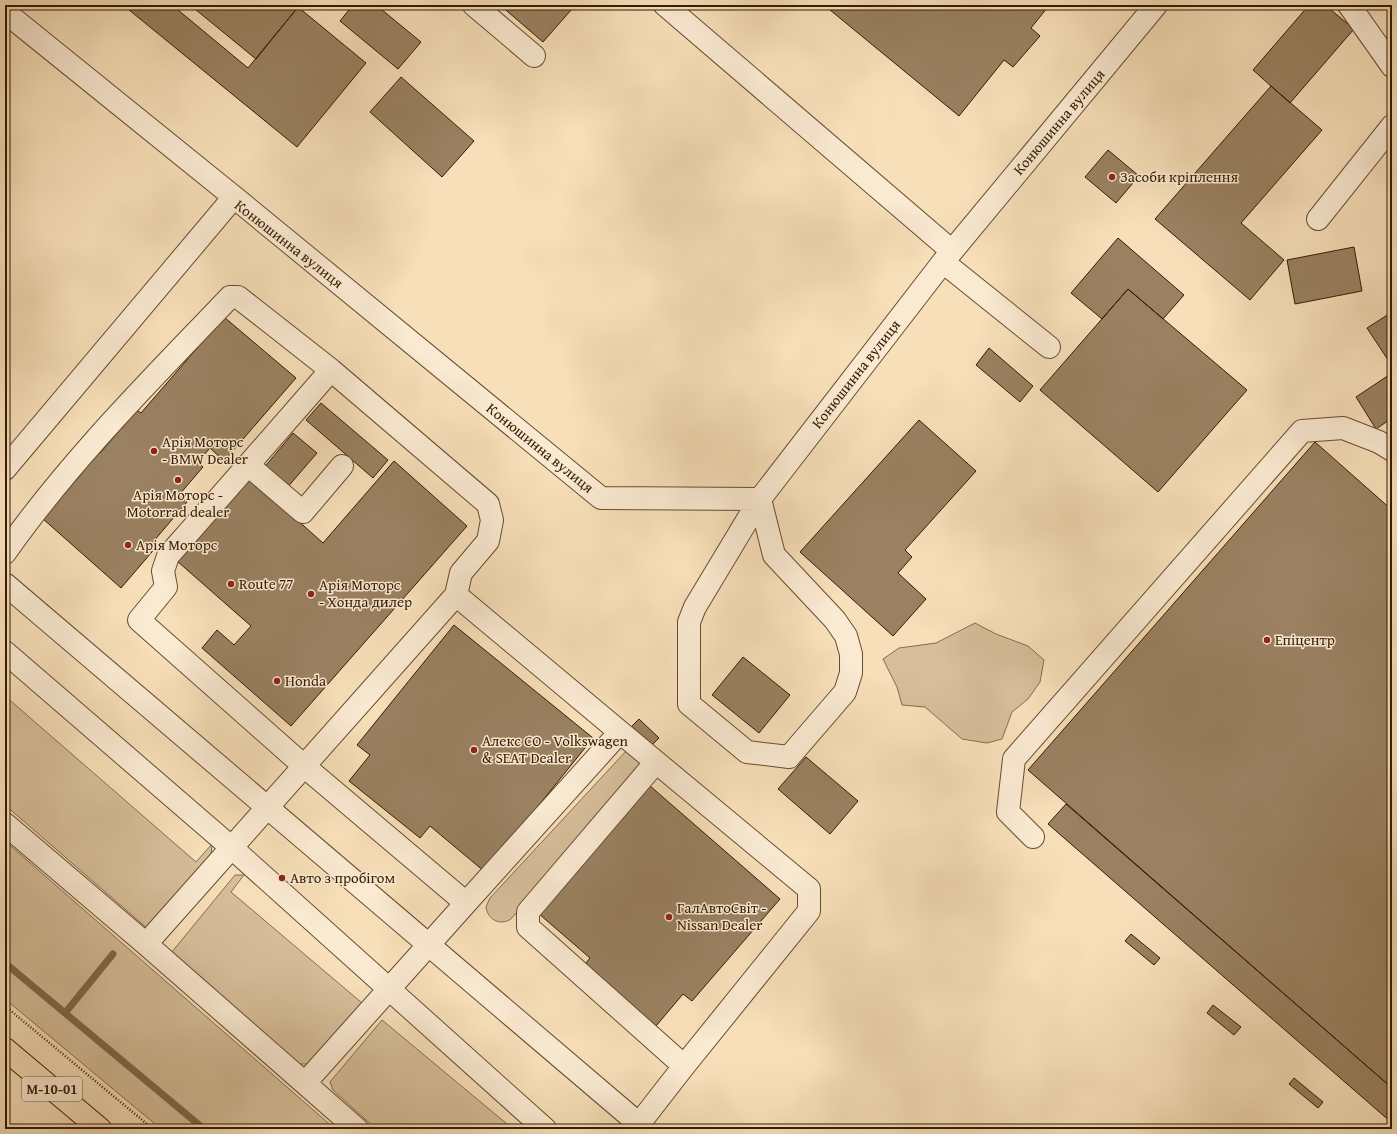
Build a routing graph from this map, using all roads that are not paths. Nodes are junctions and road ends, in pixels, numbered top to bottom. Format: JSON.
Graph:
{"nodes":[{"id":1,"x":474,"y":5,"type":"edge"},
{"id":2,"x":665,"y":5,"type":"edge"},
{"id":3,"x":1156,"y":5,"type":"edge"},
{"id":4,"x":1348,"y":5,"type":"edge"},
{"id":5,"x":5,"y":12,"type":"edge"},
{"id":6,"x":534,"y":56,"type":"dead end"},
{"id":7,"x":1392,"y":66,"type":"edge"},
{"id":8,"x":1392,"y":126,"type":"edge"},
{"id":9,"x":234,"y":197,"type":"junction"},
{"id":10,"x":1318,"y":219,"type":"dead end"},
{"id":11,"x":948,"y":256,"type":"junction"},
{"id":12,"x":1049,"y":347,"type":"dead end"},
{"id":13,"x":331,"y":370,"type":"junction"},
{"id":14,"x":1392,"y":450,"type":"edge"},
{"id":15,"x":248,"y":465,"type":"junction"},
{"id":16,"x":342,"y":466,"type":"dead end"},
{"id":17,"x":5,"y":469,"type":"edge"},
{"id":18,"x":760,"y":499,"type":"junction"},
{"id":19,"x":5,"y":553,"type":"edge"},
{"id":20,"x":5,"y":584,"type":"edge"},
{"id":21,"x":456,"y":594,"type":"junction"},
{"id":22,"x":5,"y":652,"type":"edge"},
{"id":23,"x":620,"y":732,"type":"junction"},
{"id":24,"x":656,"y":762,"type":"junction"},
{"id":25,"x":304,"y":766,"type":"junction"},
{"id":26,"x":268,"y":808,"type":"junction"},
{"id":27,"x":5,"y":824,"type":"edge"},
{"id":28,"x":1033,"y":837,"type":"dead end"},
{"id":29,"x":232,"y":848,"type":"junction"},
{"id":30,"x":466,"y":903,"type":"junction"},
{"id":31,"x":146,"y":944,"type":"junction"},
{"id":32,"x":429,"y":945,"type":"junction"},
{"id":33,"x":388,"y":990,"type":"junction"},
{"id":34,"x":5,"y":1049,"type":"edge"},
{"id":35,"x":684,"y":1066,"type":"junction"},
{"id":36,"x":305,"y":1082,"type":"junction"},
{"id":37,"x":637,"y":1127,"type":"edge"},
{"id":38,"x":100,"y":1129,"type":"edge"},
{"id":39,"x":357,"y":1129,"type":"edge"},
{"id":40,"x":545,"y":1129,"type":"edge"}],
"edges":[{"from":1,"to":6,"type":"street"},
{"from":2,"to":11,"type":"street"},
{"from":3,"to":11,"type":"street","name":"Конюшинна вулиця"},
{"from":4,"to":7,"type":"street"},
{"from":5,"to":9,"type":"street"},
{"from":8,"to":10,"type":"street"},
{"from":9,"to":17,"type":"street","name":"Конюшинна вулиця"},
{"from":9,"to":18,"type":"street","name":"Конюшинна вулиця"},
{"from":11,"to":12,"type":"street"},
{"from":11,"to":18,"type":"street","name":"Конюшинна вулиця"},
{"from":13,"to":15,"type":"street"},
{"from":13,"to":19,"type":"street"},
{"from":13,"to":21,"type":"street"},
{"from":14,"to":28,"type":"street"},
{"from":15,"to":16,"type":"street"},
{"from":15,"to":25,"type":"street"},
{"from":18,"to":18,"type":"street"},
{"from":20,"to":26,"type":"street"},
{"from":21,"to":23,"type":"street"},
{"from":21,"to":25,"type":"street"},
{"from":22,"to":29,"type":"street"},
{"from":23,"to":24,"type":"street"},
{"from":23,"to":30,"type":"street"},
{"from":24,"to":35,"type":"street"},
{"from":24,"to":35,"type":"street"},
{"from":25,"to":26,"type":"street"},
{"from":25,"to":30,"type":"street"},
{"from":26,"to":29,"type":"street"},
{"from":26,"to":32,"type":"street"},
{"from":27,"to":31,"type":"street"},
{"from":29,"to":31,"type":"street"},
{"from":29,"to":33,"type":"street"},
{"from":30,"to":32,"type":"street"},
{"from":31,"to":36,"type":"street"},
{"from":32,"to":33,"type":"street"},
{"from":32,"to":37,"type":"street"},
{"from":33,"to":36,"type":"street"},
{"from":33,"to":40,"type":"street"},
{"from":34,"to":38,"type":"highway","number":"М-10-01"},
{"from":35,"to":37,"type":"street"},
{"from":36,"to":39,"type":"street"}]}
